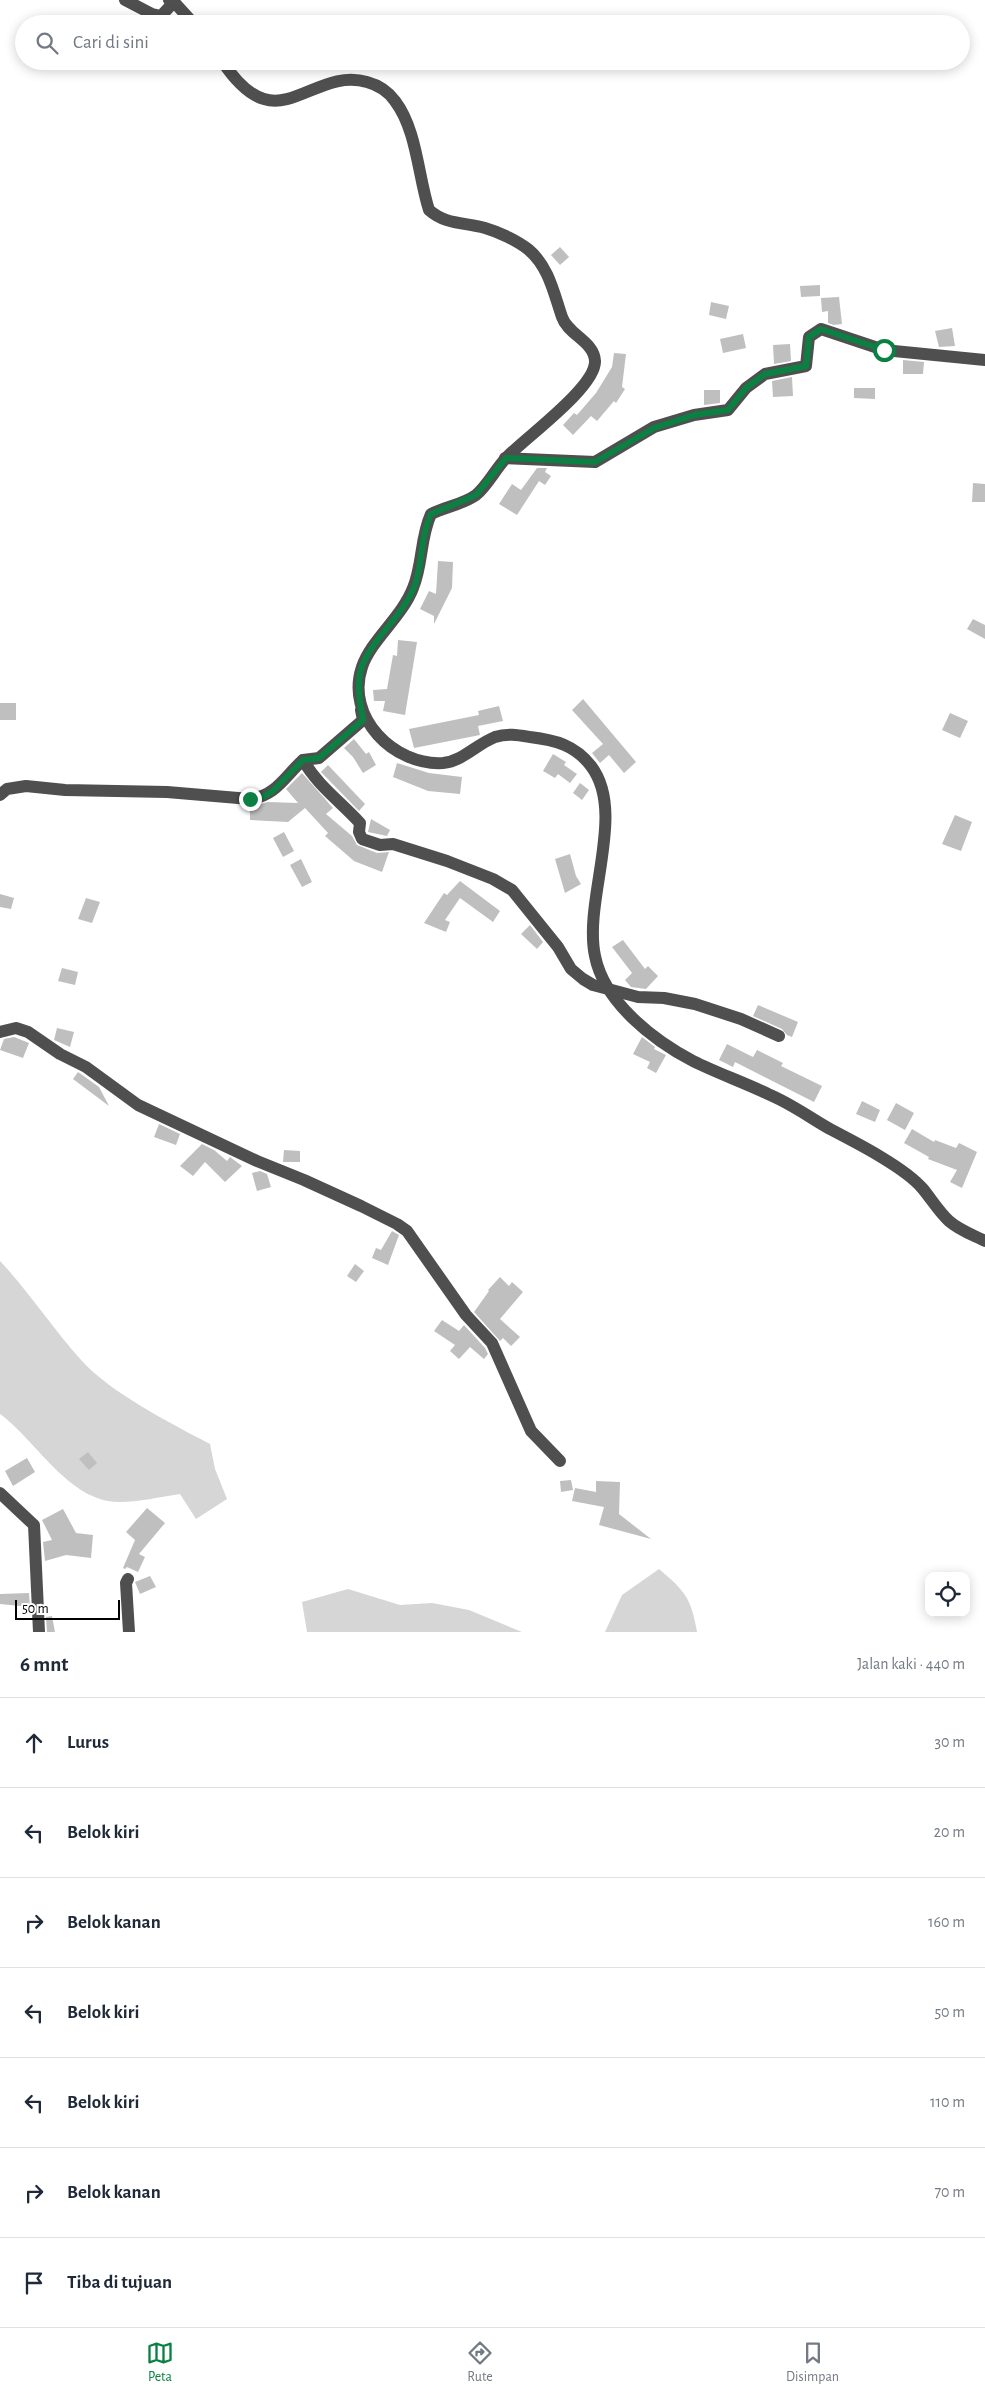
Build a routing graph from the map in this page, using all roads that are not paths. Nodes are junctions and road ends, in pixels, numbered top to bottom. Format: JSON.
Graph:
{"nodes":[{"id":1,"x":125,"y":0,"type":"edge"},
{"id":2,"x":171,"y":1,"type":"edge"},
{"id":3,"x":156,"y":15,"type":"edge"},
{"id":4,"x":162,"y":15,"type":"edge"},
{"id":5,"x":185,"y":15,"type":"edge"},
{"id":6,"x":229,"y":70,"type":"edge"},
{"id":7,"x":985,"y":360,"type":"edge"},
{"id":8,"x":506,"y":458,"type":"junction"},
{"id":9,"x":361,"y":710,"type":"junction"},
{"id":10,"x":303,"y":760,"type":"junction"},
{"id":11,"x":0,"y":795,"type":"edge"},
{"id":12,"x":606,"y":987,"type":"junction"},
{"id":13,"x":0,"y":1032,"type":"edge"},
{"id":14,"x":779,"y":1036,"type":"dead end"},
{"id":15,"x":985,"y":1241,"type":"edge"},
{"id":16,"x":560,"y":1461,"type":"dead end"},
{"id":17,"x":0,"y":1493,"type":"edge"},
{"id":18,"x":128,"y":1579,"type":"dead end"},
{"id":19,"x":39,"y":1632,"type":"edge"},
{"id":20,"x":129,"y":1632,"type":"edge"}],
"edges":[{"from":1,"to":3,"type":"street"},
{"from":2,"to":4,"type":"street"},
{"from":2,"to":5,"type":"street"},
{"from":6,"to":8,"type":"street"},
{"from":7,"to":8,"type":"street"},
{"from":8,"to":9,"type":"street"},
{"from":9,"to":10,"type":"street"},
{"from":9,"to":12,"type":"street"},
{"from":10,"to":11,"type":"street"},
{"from":10,"to":12,"type":"street"},
{"from":12,"to":14,"type":"street"},
{"from":12,"to":15,"type":"street"},
{"from":13,"to":16,"type":"street"},
{"from":17,"to":19,"type":"street"},
{"from":18,"to":20,"type":"street"}]}
